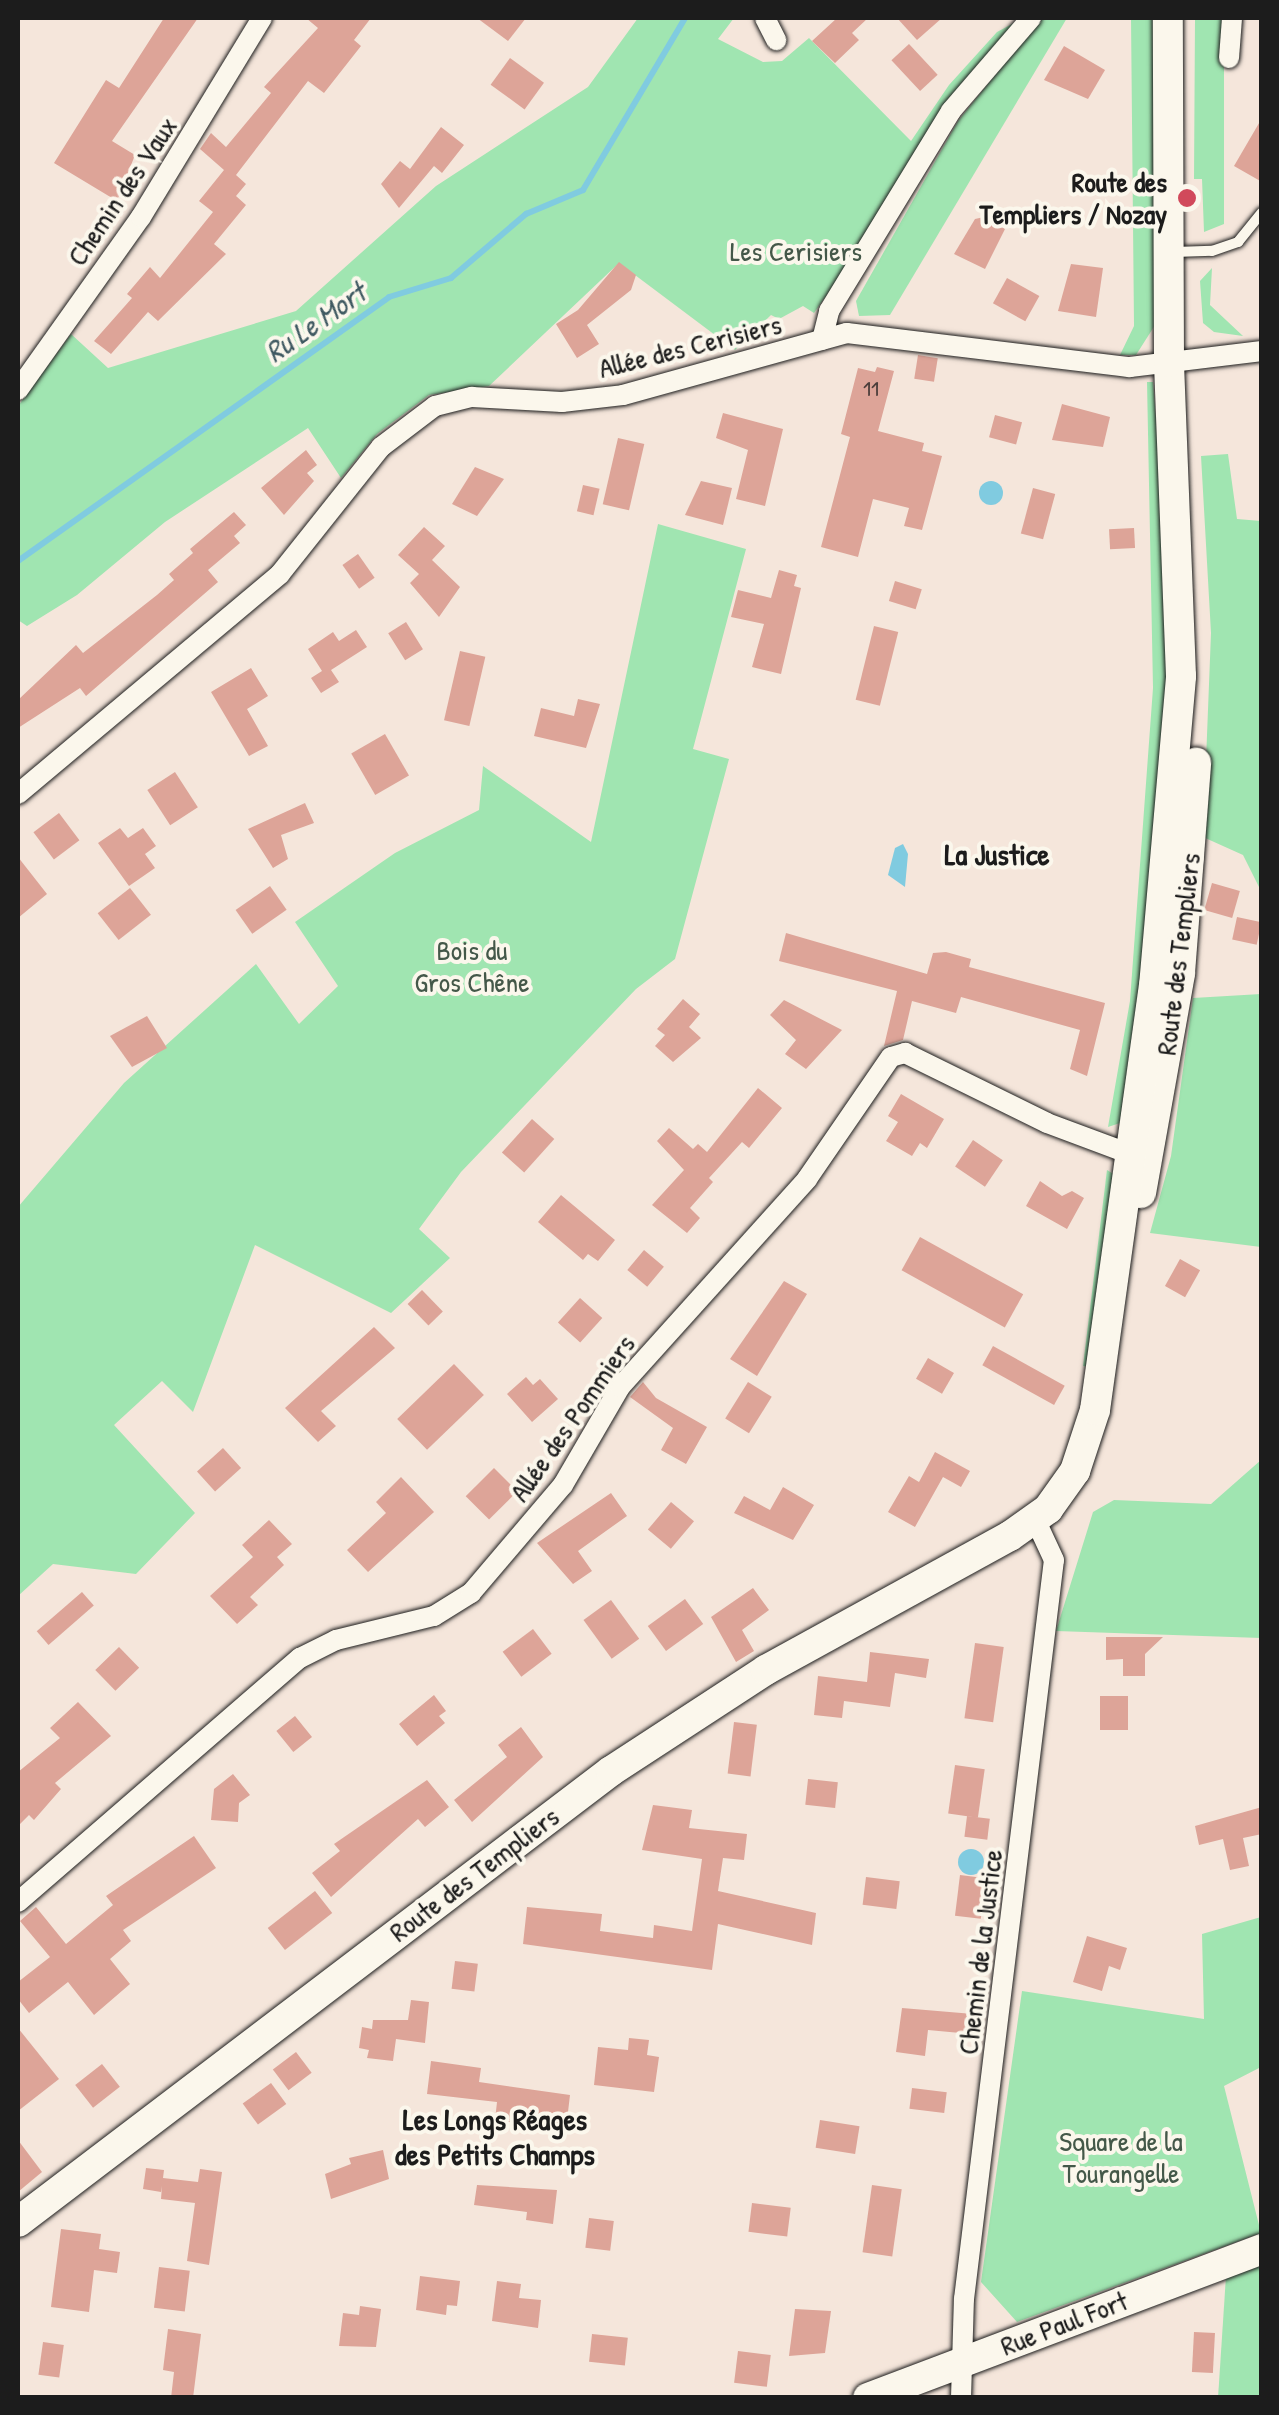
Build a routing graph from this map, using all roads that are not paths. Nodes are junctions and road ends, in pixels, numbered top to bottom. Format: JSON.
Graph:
{"nodes":[{"id":1,"x":262,"y":18,"type":"edge"},
{"id":2,"x":764,"y":18,"type":"edge"},
{"id":3,"x":1032,"y":18,"type":"edge"},
{"id":4,"x":1168,"y":18,"type":"edge"},
{"id":5,"x":1188,"y":18,"type":"edge"},
{"id":6,"x":1232,"y":18,"type":"edge"},
{"id":7,"x":776,"y":40,"type":"dead end"},
{"id":8,"x":1228,"y":58,"type":"dead end"},
{"id":9,"x":1262,"y":212,"type":"edge"},
{"id":10,"x":1179,"y":253,"type":"junction"},
{"id":11,"x":822,"y":340,"type":"junction"},
{"id":12,"x":1262,"y":350,"type":"edge"},
{"id":13,"x":1179,"y":360,"type":"junction"},
{"id":14,"x":18,"y":390,"type":"edge"},
{"id":15,"x":18,"y":794,"type":"edge"},
{"id":16,"x":1137,"y":1156,"type":"junction"},
{"id":17,"x":1040,"y":1526,"type":"junction"},
{"id":18,"x":18,"y":1902,"type":"edge"},
{"id":19,"x":18,"y":2222,"type":"edge"},
{"id":20,"x":1262,"y":2249,"type":"edge"},
{"id":21,"x":962,"y":2363,"type":"junction"},
{"id":22,"x":868,"y":2398,"type":"edge"},
{"id":23,"x":961,"y":2398,"type":"edge"}],
"edges":[{"from":1,"to":14,"type":"street","name":"Chemin des Vaux"},
{"from":2,"to":7,"type":"street"},
{"from":3,"to":11,"type":"street"},
{"from":4,"to":10,"type":"main road","name":"Route des Templiers"},
{"from":5,"to":10,"type":"main road","name":"Route des Templiers"},
{"from":6,"to":8,"type":"street"},
{"from":9,"to":10,"type":"lane"},
{"from":10,"to":13,"type":"main road","name":"Route des Templiers"},
{"from":11,"to":13,"type":"street","name":"Allée des Cerisiers"},
{"from":11,"to":15,"type":"street","name":"Allée des Cerisiers"},
{"from":12,"to":13,"type":"street","name":"Allée des Cerisiers"},
{"from":13,"to":16,"type":"main road","name":"Route des Templiers"},
{"from":16,"to":17,"type":"main road","name":"Route des Templiers"},
{"from":16,"to":18,"type":"street","name":"Allée des Pommiers"},
{"from":17,"to":19,"type":"main road","name":"Route des Templiers"},
{"from":17,"to":21,"type":"street","name":"Chemin de la Justice"},
{"from":20,"to":21,"type":"main road","name":"Rue Paul Fort"},
{"from":21,"to":22,"type":"main road","name":"Rue Paul Fort"},
{"from":21,"to":23,"type":"street","name":"Chemin de la Justice"}]}
